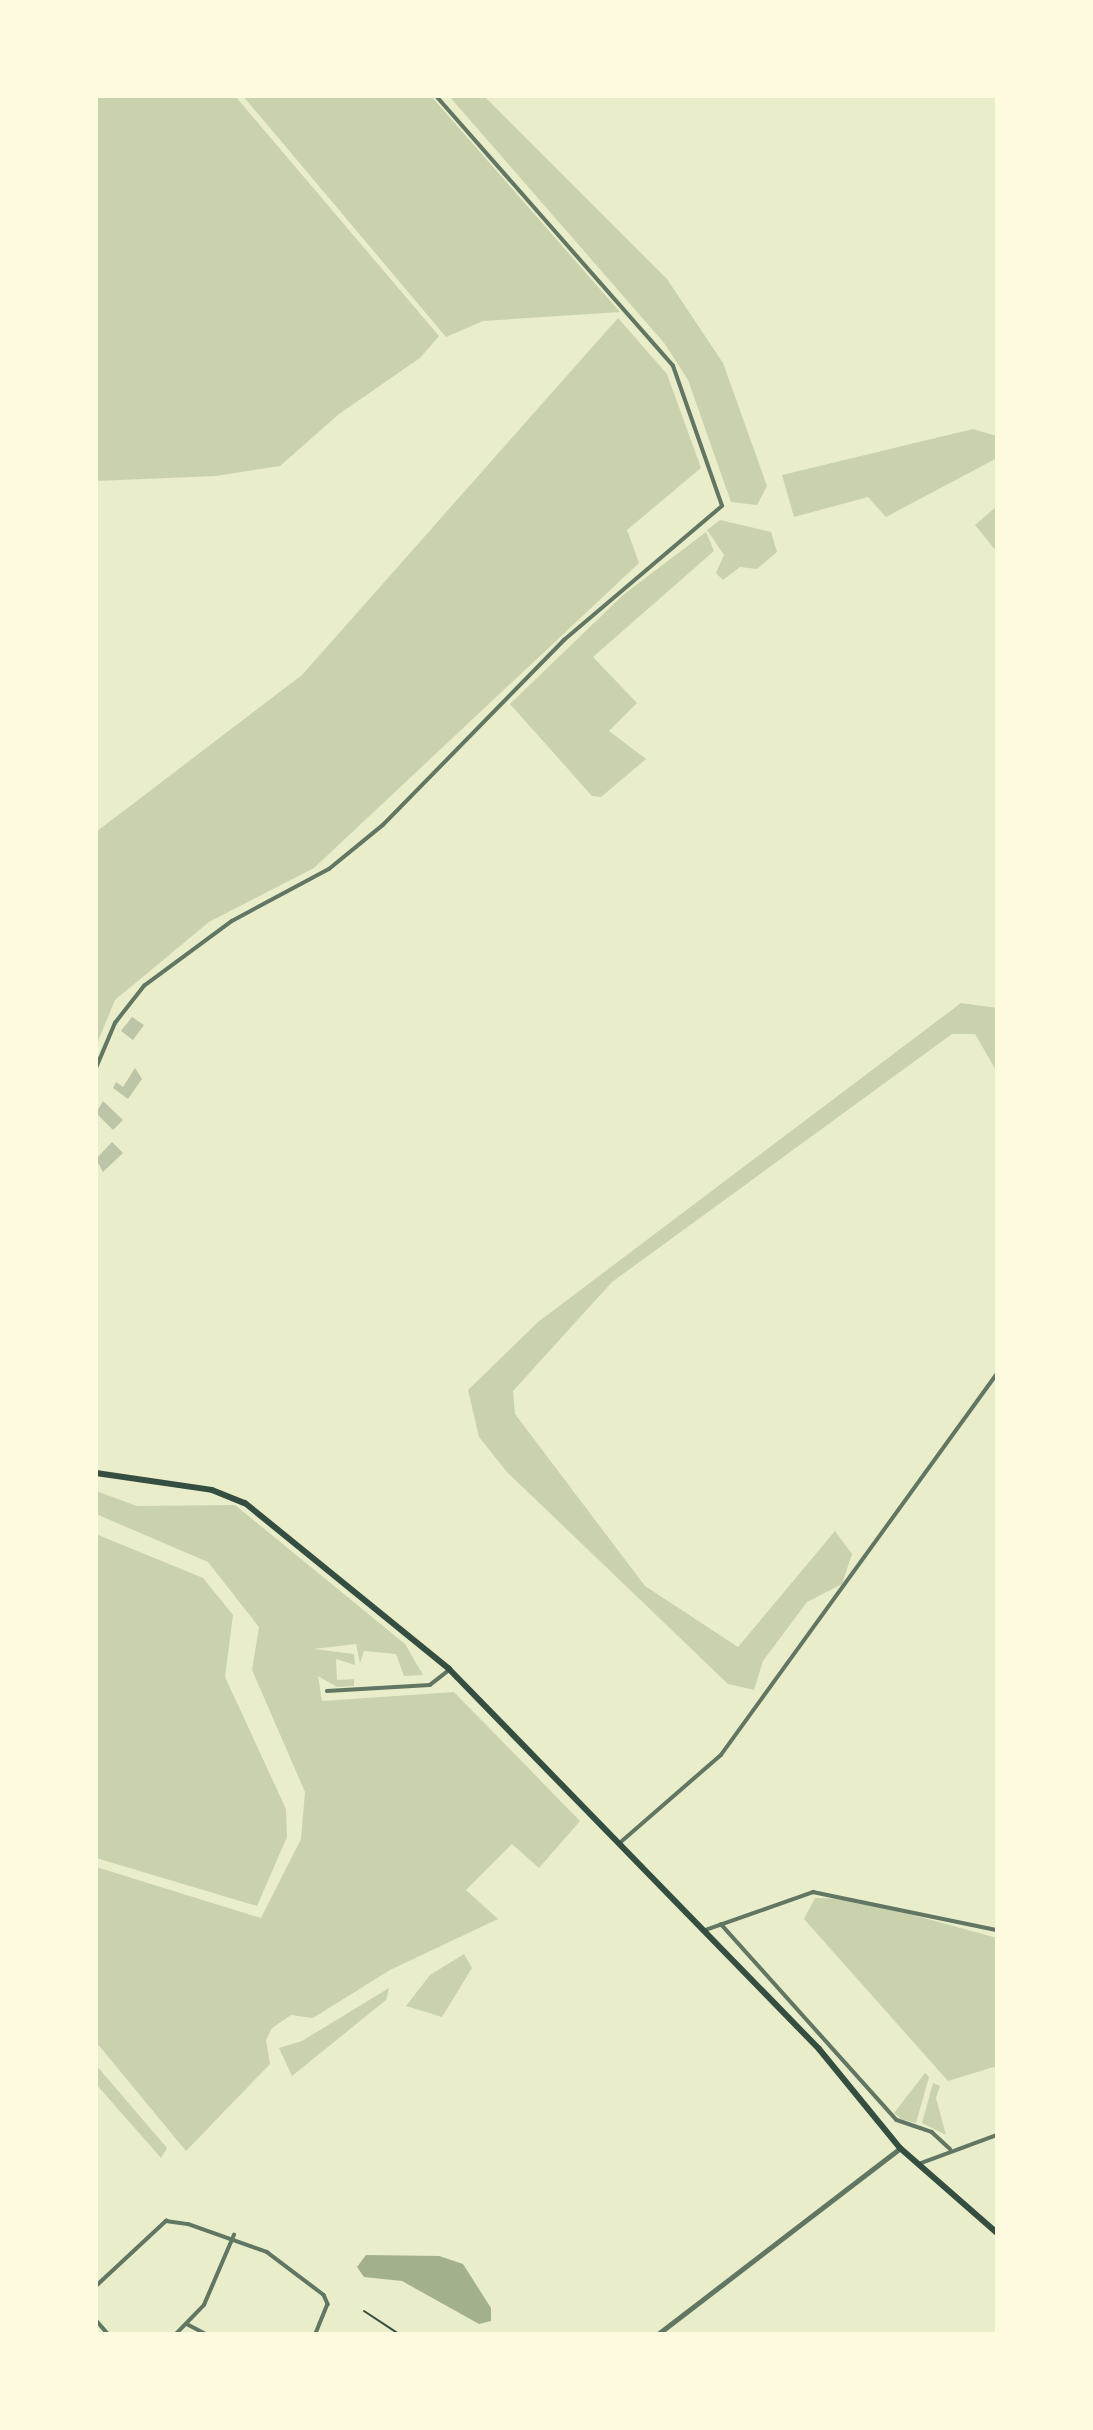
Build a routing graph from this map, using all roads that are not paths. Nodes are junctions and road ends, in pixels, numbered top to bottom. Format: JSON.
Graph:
{"nodes":[{"id":1,"x":436,"y":96,"type":"edge"},
{"id":2,"x":96,"y":1068,"type":"edge"},
{"id":3,"x":997,"y":1374,"type":"edge"},
{"id":4,"x":96,"y":1473,"type":"edge"},
{"id":5,"x":449,"y":1669,"type":"junction"},
{"id":6,"x":327,"y":1691,"type":"dead end"},
{"id":7,"x":621,"y":1841,"type":"junction"},
{"id":8,"x":721,"y":1924,"type":"junction"},
{"id":9,"x":997,"y":1930,"type":"edge"},
{"id":10,"x":701,"y":1932,"type":"junction"},
{"id":11,"x":997,"y":2135,"type":"edge"},
{"id":12,"x":900,"y":2148,"type":"junction"},
{"id":13,"x":950,"y":2148,"type":"junction"},
{"id":14,"x":919,"y":2164,"type":"junction"},
{"id":15,"x":997,"y":2233,"type":"edge"},
{"id":16,"x":234,"y":2235,"type":"junction"},
{"id":17,"x":96,"y":2286,"type":"edge"},
{"id":18,"x":96,"y":2320,"type":"edge"},
{"id":19,"x":187,"y":2324,"type":"junction"},
{"id":20,"x":108,"y":2334,"type":"edge"},
{"id":21,"x":176,"y":2334,"type":"edge"},
{"id":22,"x":206,"y":2334,"type":"edge"},
{"id":23,"x":316,"y":2334,"type":"edge"},
{"id":24,"x":658,"y":2334,"type":"edge"}],
"edges":[{"from":1,"to":2,"type":"street"},
{"from":3,"to":7,"type":"street"},
{"from":4,"to":5,"type":"main road"},
{"from":5,"to":6,"type":"street"},
{"from":5,"to":7,"type":"main road"},
{"from":7,"to":10,"type":"main road"},
{"from":8,"to":9,"type":"street"},
{"from":8,"to":10,"type":"street"},
{"from":8,"to":13,"type":"street"},
{"from":10,"to":12,"type":"main road"},
{"from":11,"to":13,"type":"street"},
{"from":12,"to":14,"type":"main road"},
{"from":12,"to":24,"type":"street"},
{"from":13,"to":14,"type":"street"},
{"from":14,"to":15,"type":"main road"},
{"from":16,"to":17,"type":"street"},
{"from":16,"to":19,"type":"street"},
{"from":16,"to":23,"type":"street"},
{"from":18,"to":20,"type":"street"},
{"from":19,"to":21,"type":"street"},
{"from":19,"to":22,"type":"street"}]}
